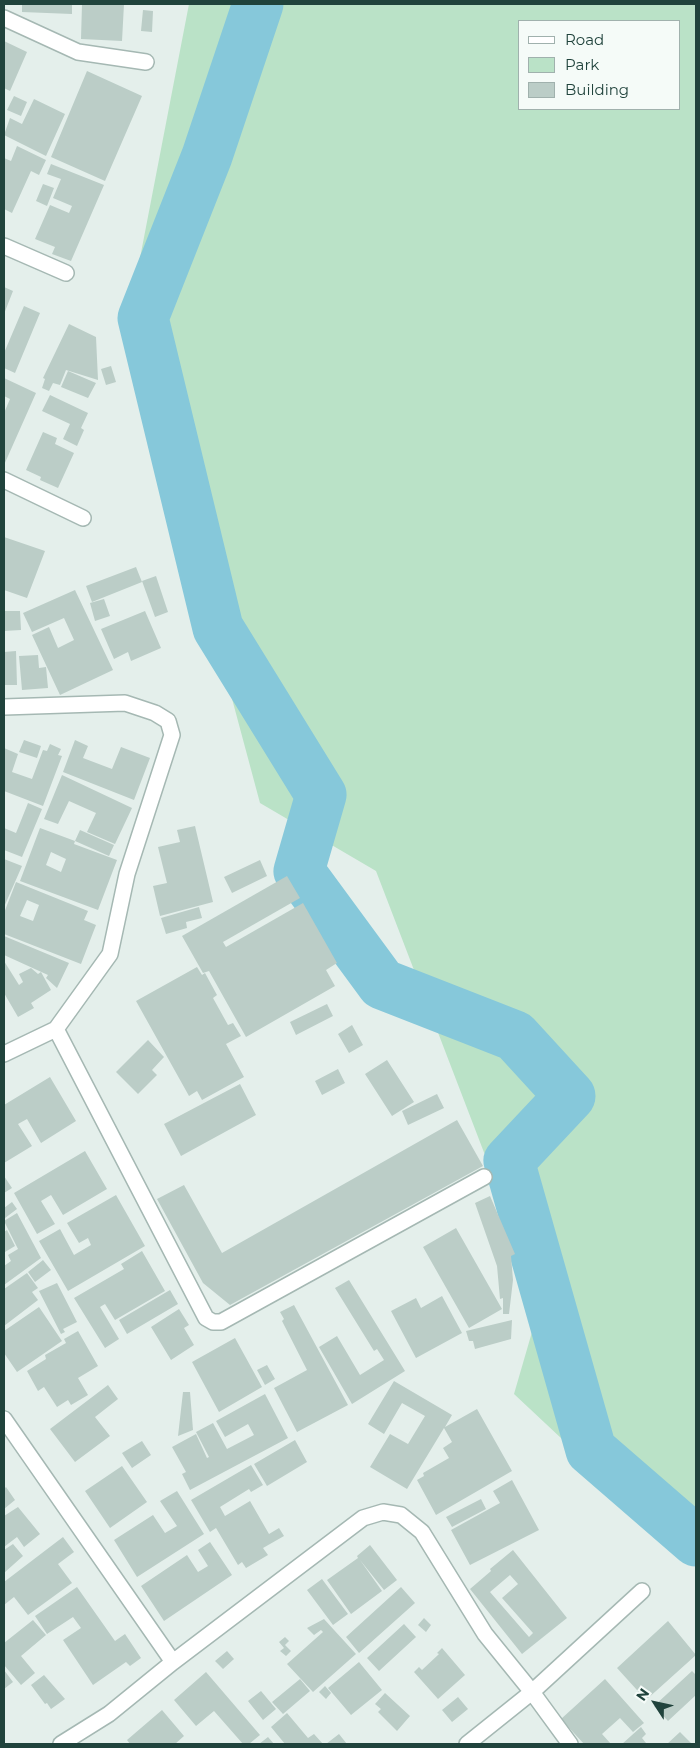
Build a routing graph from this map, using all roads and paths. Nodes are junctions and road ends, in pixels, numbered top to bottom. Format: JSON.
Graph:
{"nodes":[{"id":1,"x":4,"y":18,"type":"edge"},
{"id":2,"x":146,"y":62,"type":"dead end"},
{"id":3,"x":4,"y":246,"type":"edge"},
{"id":4,"x":66,"y":273,"type":"dead end"},
{"id":5,"x":4,"y":480,"type":"edge"},
{"id":6,"x":83,"y":518,"type":"dead end"},
{"id":7,"x":4,"y":707,"type":"edge"},
{"id":8,"x":56,"y":1029,"type":"junction"},
{"id":9,"x":4,"y":1054,"type":"edge"},
{"id":10,"x":484,"y":1178,"type":"dead end"},
{"id":11,"x":4,"y":1419,"type":"edge"},
{"id":12,"x":642,"y":1591,"type":"dead end"},
{"id":13,"x":173,"y":1662,"type":"junction"},
{"id":14,"x":532,"y":1692,"type":"junction"},
{"id":15,"x":61,"y":1744,"type":"edge"},
{"id":16,"x":467,"y":1744,"type":"edge"},
{"id":17,"x":570,"y":1744,"type":"edge"}],
"edges":[{"from":1,"to":2,"type":"street"},
{"from":3,"to":4,"type":"street"},
{"from":5,"to":6,"type":"street"},
{"from":7,"to":8,"type":"street"},
{"from":8,"to":9,"type":"street"},
{"from":8,"to":10,"type":"street"},
{"from":11,"to":13,"type":"street"},
{"from":12,"to":14,"type":"street"},
{"from":13,"to":14,"type":"street"},
{"from":13,"to":15,"type":"street"},
{"from":14,"to":16,"type":"street"},
{"from":14,"to":17,"type":"street"}]}
